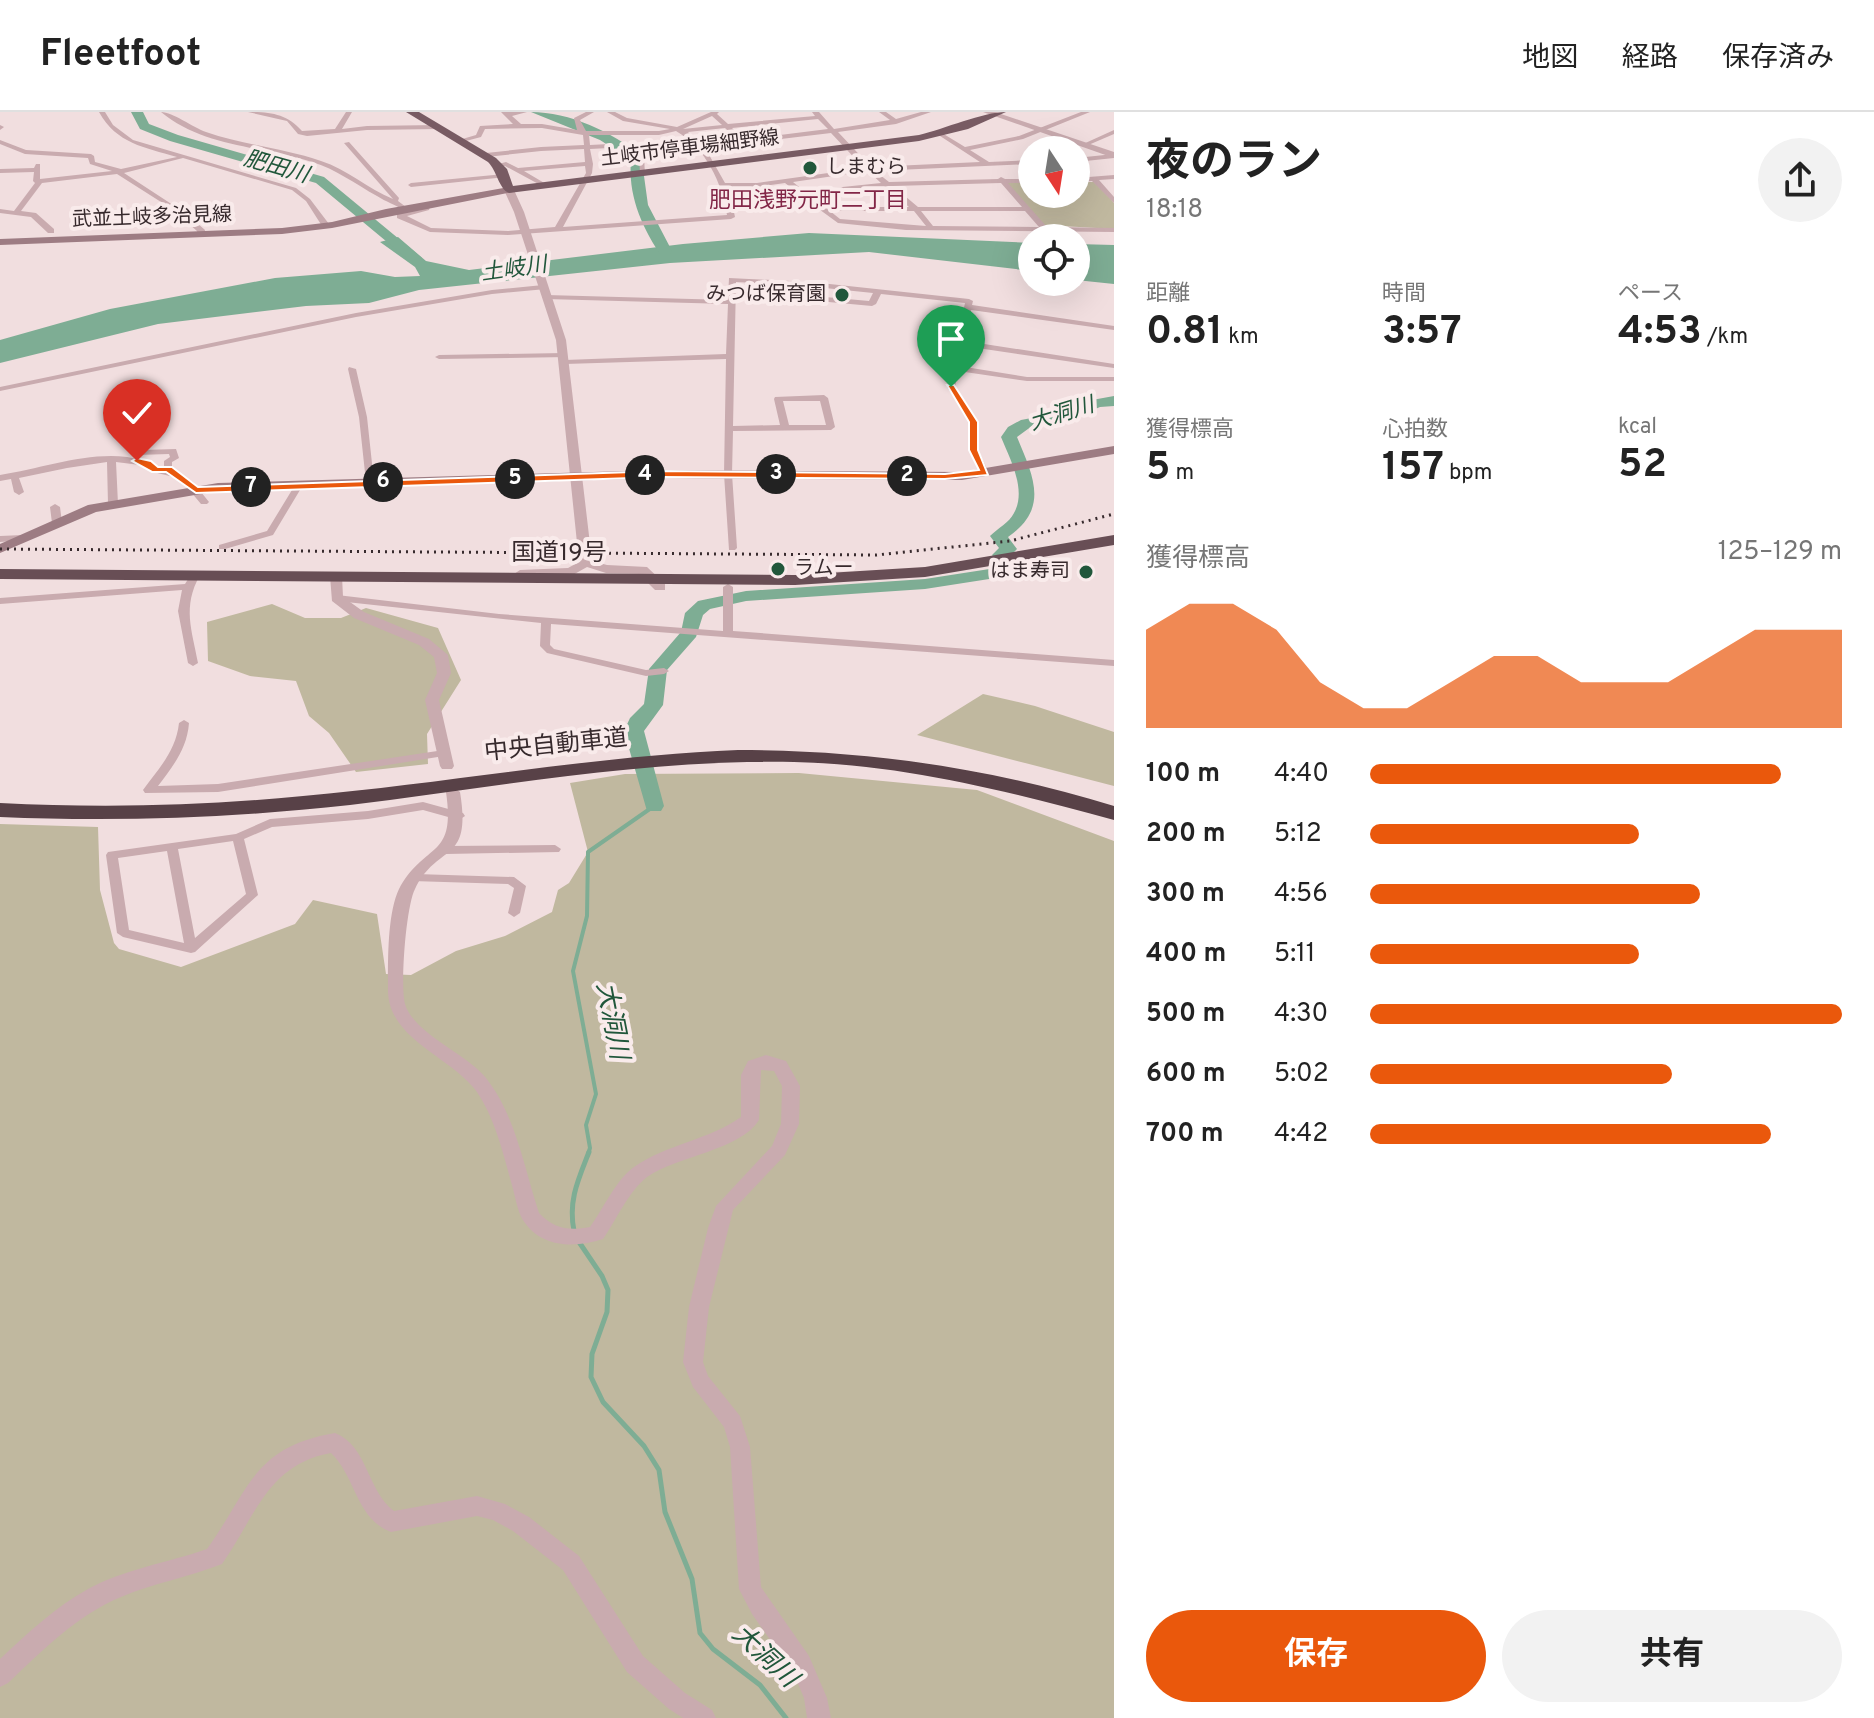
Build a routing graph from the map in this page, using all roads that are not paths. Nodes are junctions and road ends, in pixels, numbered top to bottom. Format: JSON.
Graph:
{"nodes":[{"id":1,"x":102,"y":112,"type":"edge"},
{"id":2,"x":164,"y":112,"type":"edge"},
{"id":3,"x":251,"y":112,"type":"edge"},
{"id":4,"x":349,"y":112,"type":"edge"},
{"id":5,"x":411,"y":112,"type":"edge"},
{"id":6,"x":524,"y":112,"type":"edge"},
{"id":7,"x":591,"y":112,"type":"edge"},
{"id":8,"x":610,"y":112,"type":"edge"},
{"id":9,"x":689,"y":112,"type":"edge"},
{"id":10,"x":729,"y":112,"type":"edge"},
{"id":11,"x":882,"y":112,"type":"edge"},
{"id":12,"x":928,"y":112,"type":"edge"},
{"id":13,"x":1087,"y":112,"type":"edge"},
{"id":14,"x":506,"y":113,"type":"edge"},
{"id":15,"x":714,"y":113,"type":"edge"},
{"id":16,"x":994,"y":113,"type":"edge"},
{"id":17,"x":652,"y":114,"type":"edge"},
{"id":18,"x":818,"y":115,"type":"edge"},
{"id":19,"x":702,"y":117,"type":"junction"},
{"id":20,"x":896,"y":122,"type":"junction"},
{"id":21,"x":519,"y":126,"type":"junction"},
{"id":22,"x":438,"y":127,"type":"junction"},
{"id":23,"x":729,"y":128,"type":"junction"},
{"id":24,"x":676,"y":129,"type":"junction"},
{"id":25,"x":337,"y":131,"type":"junction"},
{"id":26,"x":586,"y":131,"type":"junction"},
{"id":27,"x":833,"y":131,"type":"junction"},
{"id":28,"x":1043,"y":131,"type":"junction"},
{"id":29,"x":1114,"y":132,"type":"edge"},
{"id":30,"x":940,"y":134,"type":"junction"},
{"id":31,"x":1058,"y":136,"type":"edge"},
{"id":32,"x":462,"y":140,"type":"junction"},
{"id":33,"x":0,"y":142,"type":"edge"},
{"id":34,"x":1090,"y":142,"type":"edge"},
{"id":35,"x":347,"y":143,"type":"dead end"},
{"id":36,"x":609,"y":146,"type":"dead end"},
{"id":37,"x":849,"y":147,"type":"junction"},
{"id":38,"x":1090,"y":147,"type":"edge"},
{"id":39,"x":589,"y":149,"type":"junction"},
{"id":40,"x":965,"y":149,"type":"junction"},
{"id":41,"x":486,"y":155,"type":"junction"},
{"id":42,"x":1114,"y":156,"type":"edge"},
{"id":43,"x":641,"y":157,"type":"dead end"},
{"id":44,"x":180,"y":158,"type":"junction"},
{"id":45,"x":1090,"y":159,"type":"edge"},
{"id":46,"x":1018,"y":162,"type":"edge"},
{"id":47,"x":986,"y":163,"type":"junction"},
{"id":48,"x":590,"y":164,"type":"junction"},
{"id":49,"x":712,"y":164,"type":"junction"},
{"id":50,"x":869,"y":169,"type":"junction"},
{"id":51,"x":501,"y":170,"type":"junction"},
{"id":52,"x":517,"y":170,"type":"junction"},
{"id":53,"x":0,"y":171,"type":"edge"},
{"id":54,"x":118,"y":172,"type":"junction"},
{"id":55,"x":643,"y":173,"type":"junction"},
{"id":56,"x":1114,"y":177,"type":"edge"},
{"id":57,"x":586,"y":180,"type":"junction"},
{"id":58,"x":1090,"y":180,"type":"edge"},
{"id":59,"x":1095,"y":180,"type":"junction"},
{"id":60,"x":40,"y":181,"type":"junction"},
{"id":61,"x":787,"y":181,"type":"junction"},
{"id":62,"x":1002,"y":181,"type":"junction"},
{"id":63,"x":1018,"y":181,"type":"edge"},
{"id":64,"x":411,"y":185,"type":"dead end"},
{"id":65,"x":544,"y":185,"type":"junction"},
{"id":66,"x":724,"y":185,"type":"junction"},
{"id":67,"x":888,"y":185,"type":"junction"},
{"id":68,"x":509,"y":190,"type":"junction"},
{"id":69,"x":803,"y":194,"type":"junction"},
{"id":70,"x":1113,"y":197,"type":"edge"},
{"id":71,"x":727,"y":201,"type":"junction"},
{"id":72,"x":426,"y":207,"type":"junction"},
{"id":73,"x":397,"y":209,"type":"junction"},
{"id":74,"x":822,"y":209,"type":"junction"},
{"id":75,"x":916,"y":209,"type":"junction"},
{"id":76,"x":1027,"y":209,"type":"junction"},
{"id":77,"x":0,"y":211,"type":"edge"},
{"id":78,"x":17,"y":212,"type":"junction"},
{"id":79,"x":210,"y":218,"type":"dead end"},
{"id":80,"x":192,"y":222,"type":"junction"},
{"id":81,"x":329,"y":224,"type":"junction"},
{"id":82,"x":1040,"y":224,"type":"edge"},
{"id":83,"x":930,"y":227,"type":"junction"},
{"id":84,"x":1018,"y":228,"type":"edge"},
{"id":85,"x":558,"y":229,"type":"junction"},
{"id":86,"x":1090,"y":229,"type":"edge"},
{"id":87,"x":1114,"y":230,"type":"edge"},
{"id":88,"x":51,"y":231,"type":"dead end"},
{"id":89,"x":525,"y":232,"type":"junction"},
{"id":90,"x":201,"y":234,"type":"junction"},
{"id":91,"x":0,"y":242,"type":"edge"},
{"id":92,"x":811,"y":284,"type":"junction"},
{"id":93,"x":544,"y":289,"type":"junction"},
{"id":94,"x":878,"y":291,"type":"junction"},
{"id":95,"x":731,"y":302,"type":"junction"},
{"id":96,"x":968,"y":307,"type":"junction"},
{"id":97,"x":1114,"y":328,"type":"edge"},
{"id":98,"x":961,"y":343,"type":"junction"},
{"id":99,"x":730,"y":356,"type":"junction"},
{"id":100,"x":1056,"y":356,"type":"junction"},
{"id":101,"x":439,"y":357,"type":"dead end"},
{"id":102,"x":564,"y":358,"type":"junction"},
{"id":103,"x":1114,"y":366,"type":"edge"},
{"id":104,"x":955,"y":368,"type":"junction"},
{"id":105,"x":352,"y":369,"type":"dead end"},
{"id":106,"x":1060,"y":379,"type":"junction"},
{"id":107,"x":1114,"y":379,"type":"edge"},
{"id":108,"x":0,"y":389,"type":"edge"},
{"id":109,"x":118,"y":407,"type":"dead end"},
{"id":110,"x":785,"y":428,"type":"junction"},
{"id":111,"x":729,"y":429,"type":"junction"},
{"id":112,"x":1114,"y":450,"type":"edge"},
{"id":113,"x":111,"y":459,"type":"junction"},
{"id":114,"x":168,"y":469,"type":"junction"},
{"id":115,"x":985,"y":473,"type":"junction"},
{"id":116,"x":728,"y":474,"type":"junction"},
{"id":117,"x":14,"y":476,"type":"junction"},
{"id":118,"x":579,"y":477,"type":"junction"},
{"id":119,"x":0,"y":478,"type":"edge"},
{"id":120,"x":370,"y":482,"type":"junction"},
{"id":121,"x":299,"y":485,"type":"junction"},
{"id":122,"x":19,"y":492,"type":"dead end"},
{"id":123,"x":200,"y":496,"type":"junction"},
{"id":124,"x":113,"y":504,"type":"junction"},
{"id":125,"x":55,"y":507,"type":"dead end"},
{"id":126,"x":57,"y":523,"type":"junction"},
{"id":127,"x":23,"y":538,"type":"junction"},
{"id":128,"x":0,"y":539,"type":"edge"},
{"id":129,"x":1114,"y":540,"type":"edge"},
{"id":130,"x":222,"y":547,"type":"dead end"},
{"id":131,"x":732,"y":548,"type":"dead end"},
{"id":132,"x":1114,"y":548,"type":"edge"},
{"id":133,"x":0,"y":549,"type":"edge"},
{"id":134,"x":587,"y":558,"type":"junction"},
{"id":135,"x":0,"y":574,"type":"edge"},
{"id":136,"x":491,"y":577,"type":"junction"},
{"id":137,"x":0,"y":580,"type":"edge"},
{"id":138,"x":191,"y":581,"type":"junction"},
{"id":139,"x":655,"y":581,"type":"junction"},
{"id":140,"x":337,"y":586,"type":"junction"},
{"id":141,"x":728,"y":597,"type":"junction"},
{"id":142,"x":0,"y":601,"type":"edge"},
{"id":143,"x":546,"y":621,"type":"junction"},
{"id":144,"x":728,"y":635,"type":"junction"},
{"id":145,"x":193,"y":663,"type":"dead end"},
{"id":146,"x":1114,"y":663,"type":"edge"},
{"id":147,"x":659,"y":671,"type":"dead end"},
{"id":148,"x":184,"y":723,"type":"dead end"},
{"id":149,"x":752,"y":751,"type":"junction"},
{"id":150,"x":625,"y":758,"type":"junction"},
{"id":151,"x":445,"y":759,"type":"joint"},
{"id":152,"x":453,"y":792,"type":"dead end"},
{"id":153,"x":0,"y":797,"type":"edge"},
{"id":154,"x":1114,"y":801,"type":"edge"},
{"id":155,"x":0,"y":810,"type":"edge"},
{"id":156,"x":1114,"y":813,"type":"edge"},
{"id":157,"x":459,"y":816,"type":"junction"},
{"id":158,"x":238,"y":837,"type":"junction"},
{"id":159,"x":172,"y":846,"type":"junction"},
{"id":160,"x":555,"y":849,"type":"dead end"},
{"id":161,"x":446,"y":850,"type":"junction"},
{"id":162,"x":416,"y":878,"type":"junction"},
{"id":163,"x":514,"y":913,"type":"dead end"},
{"id":164,"x":191,"y":949,"type":"junction"},
{"id":165,"x":0,"y":1675,"type":"edge"},
{"id":166,"x":704,"y":1718,"type":"edge"},
{"id":167,"x":819,"y":1718,"type":"edge"}],
"edges":[{"from":1,"to":44,"type":"street"},
{"from":2,"to":73,"type":"street"},
{"from":3,"to":25,"type":"street"},
{"from":4,"to":25,"type":"street"},
{"from":5,"to":22,"type":"main road"},
{"from":6,"to":14,"type":"street"},
{"from":7,"to":26,"type":"street"},
{"from":8,"to":24,"type":"street"},
{"from":9,"to":19,"type":"street"},
{"from":10,"to":15,"type":"street"},
{"from":11,"to":20,"type":"street"},
{"from":12,"to":20,"type":"street"},
{"from":13,"to":28,"type":"street"},
{"from":14,"to":21,"type":"street"},
{"from":15,"to":19,"type":"street"},
{"from":15,"to":23,"type":"street"},
{"from":16,"to":28,"type":"street"},
{"from":16,"to":30,"type":"main road","name":"土岐市停車場細野線"},
{"from":17,"to":24,"type":"street"},
{"from":18,"to":23,"type":"street"},
{"from":18,"to":27,"type":"street"},
{"from":19,"to":24,"type":"street"},
{"from":20,"to":27,"type":"street"},
{"from":21,"to":26,"type":"street"},
{"from":21,"to":32,"type":"street"},
{"from":22,"to":25,"type":"street"},
{"from":22,"to":32,"type":"main road"},
{"from":23,"to":24,"type":"street"},
{"from":23,"to":27,"type":"street"},
{"from":24,"to":26,"type":"street"},
{"from":24,"to":49,"type":"street"},
{"from":26,"to":39,"type":"street"},
{"from":27,"to":37,"type":"street"},
{"from":28,"to":31,"type":"street"},
{"from":28,"to":40,"type":"street"},
{"from":29,"to":34,"type":"street"},
{"from":30,"to":37,"type":"main road","name":"土岐市停車場細野線"},
{"from":30,"to":40,"type":"street"},
{"from":32,"to":41,"type":"main road"},
{"from":33,"to":54,"type":"street"},
{"from":35,"to":73,"type":"street"},
{"from":36,"to":39,"type":"street"},
{"from":37,"to":49,"type":"main road","name":"土岐市停車場細野線"},
{"from":37,"to":50,"type":"street"},
{"from":38,"to":42,"type":"street"},
{"from":39,"to":41,"type":"street"},
{"from":39,"to":48,"type":"street"},
{"from":40,"to":47,"type":"street"},
{"from":41,"to":51,"type":"main road"},
{"from":42,"to":45,"type":"street"},
{"from":43,"to":55,"type":"street"},
{"from":44,"to":54,"type":"street"},
{"from":44,"to":81,"type":"street"},
{"from":46,"to":47,"type":"street"},
{"from":47,"to":50,"type":"street"},
{"from":47,"to":62,"type":"street"},
{"from":48,"to":52,"type":"street"},
{"from":48,"to":57,"type":"street"},
{"from":49,"to":55,"type":"main road","name":"土岐市停車場細野線"},
{"from":49,"to":66,"type":"street"},
{"from":50,"to":61,"type":"street"},
{"from":50,"to":67,"type":"street"},
{"from":51,"to":52,"type":"street"},
{"from":51,"to":64,"type":"street"},
{"from":51,"to":68,"type":"main road"},
{"from":52,"to":65,"type":"street"},
{"from":53,"to":60,"type":"street"},
{"from":54,"to":60,"type":"street"},
{"from":54,"to":80,"type":"street"},
{"from":55,"to":57,"type":"main road","name":"土岐市停車場細野線"},
{"from":56,"to":59,"type":"street"},
{"from":57,"to":65,"type":"main road","name":"土岐市停車場細野線"},
{"from":57,"to":85,"type":"street"},
{"from":58,"to":59,"type":"street"},
{"from":59,"to":70,"type":"street"},
{"from":60,"to":78,"type":"street"},
{"from":61,"to":66,"type":"street"},
{"from":61,"to":69,"type":"street"},
{"from":62,"to":63,"type":"street"},
{"from":62,"to":67,"type":"street"},
{"from":62,"to":76,"type":"street"},
{"from":65,"to":68,"type":"main road","name":"土岐市停車場細野線"},
{"from":66,"to":71,"type":"street"},
{"from":67,"to":69,"type":"street"},
{"from":67,"to":75,"type":"street"},
{"from":68,"to":72,"type":"main road","name":"武並土岐多治見線"},
{"from":68,"to":89,"type":"street"},
{"from":69,"to":71,"type":"street"},
{"from":69,"to":74,"type":"street"},
{"from":71,"to":85,"type":"street"},
{"from":72,"to":73,"type":"main road","name":"武並土岐多治見線"},
{"from":72,"to":89,"type":"street"},
{"from":73,"to":81,"type":"main road","name":"武並土岐多治見線"},
{"from":74,"to":75,"type":"street"},
{"from":74,"to":83,"type":"street"},
{"from":75,"to":76,"type":"street"},
{"from":75,"to":83,"type":"street"},
{"from":76,"to":82,"type":"street"},
{"from":77,"to":78,"type":"street"},
{"from":78,"to":88,"type":"street"},
{"from":79,"to":80,"type":"street"},
{"from":80,"to":90,"type":"street"},
{"from":81,"to":90,"type":"main road","name":"武並土岐多治見線"},
{"from":83,"to":84,"type":"street"},
{"from":85,"to":89,"type":"street"},
{"from":86,"to":87,"type":"street"},
{"from":89,"to":93,"type":"street"},
{"from":90,"to":91,"type":"main road","name":"武並土岐多治見線"},
{"from":92,"to":94,"type":"street"},
{"from":92,"to":94,"type":"street"},
{"from":92,"to":95,"type":"street"},
{"from":93,"to":95,"type":"street"},
{"from":93,"to":102,"type":"street"},
{"from":93,"to":108,"type":"street"},
{"from":94,"to":96,"type":"street"},
{"from":95,"to":99,"type":"street"},
{"from":96,"to":97,"type":"street"},
{"from":96,"to":98,"type":"street"},
{"from":98,"to":100,"type":"street"},
{"from":98,"to":104,"type":"street"},
{"from":99,"to":102,"type":"street"},
{"from":99,"to":111,"type":"street"},
{"from":100,"to":103,"type":"street"},
{"from":100,"to":106,"type":"street"},
{"from":101,"to":102,"type":"street"},
{"from":102,"to":118,"type":"street"},
{"from":104,"to":106,"type":"street"},
{"from":104,"to":115,"type":"street"},
{"from":105,"to":120,"type":"street"},
{"from":106,"to":107,"type":"street"},
{"from":109,"to":114,"type":"street"},
{"from":110,"to":110,"type":"street"},
{"from":110,"to":111,"type":"street"},
{"from":111,"to":116,"type":"street"},
{"from":112,"to":115,"type":"main road"},
{"from":113,"to":114,"type":"street"},
{"from":113,"to":117,"type":"street"},
{"from":113,"to":124,"type":"street"},
{"from":114,"to":123,"type":"street"},
{"from":115,"to":116,"type":"main road"},
{"from":116,"to":118,"type":"main road"},
{"from":116,"to":131,"type":"street"},
{"from":117,"to":119,"type":"street"},
{"from":117,"to":122,"type":"street"},
{"from":118,"to":120,"type":"main road"},
{"from":118,"to":134,"type":"street"},
{"from":120,"to":121,"type":"main road"},
{"from":121,"to":123,"type":"main road"},
{"from":121,"to":130,"type":"street"},
{"from":123,"to":124,"type":"main road"},
{"from":124,"to":126,"type":"main road"},
{"from":125,"to":126,"type":"street"},
{"from":126,"to":127,"type":"main road"},
{"from":127,"to":128,"type":"street"},
{"from":127,"to":133,"type":"main road"},
{"from":129,"to":139,"type":"highway","name":"国道19号"},
{"from":132,"to":141,"type":"highway","name":"国道19号"},
{"from":134,"to":136,"type":"street"},
{"from":134,"to":139,"type":"street"},
{"from":135,"to":138,"type":"highway","name":"国道19号"},
{"from":136,"to":139,"type":"highway","name":"国道19号"},
{"from":136,"to":140,"type":"highway","name":"国道19号"},
{"from":137,"to":138,"type":"highway","name":"国道19号"},
{"from":138,"to":140,"type":"highway","name":"国道19号"},
{"from":138,"to":142,"type":"street"},
{"from":138,"to":145,"type":"street"},
{"from":139,"to":140,"type":"highway","name":"国道19号"},
{"from":139,"to":141,"type":"highway","name":"国道19号"},
{"from":140,"to":143,"type":"street"},
{"from":140,"to":151,"type":"street"},
{"from":141,"to":144,"type":"street"},
{"from":143,"to":144,"type":"street"},
{"from":143,"to":147,"type":"street"},
{"from":144,"to":146,"type":"street"},
{"from":148,"to":151,"type":"street"},
{"from":149,"to":150,"type":"highway","name":"中央自動車道"},
{"from":149,"to":154,"type":"highway","name":"中央自動車道"},
{"from":149,"to":156,"type":"highway","name":"中央自動車道"},
{"from":150,"to":153,"type":"highway","name":"中央自動車道"},
{"from":150,"to":155,"type":"highway","name":"中央自動車道"},
{"from":152,"to":157,"type":"street"},
{"from":157,"to":158,"type":"street"},
{"from":157,"to":161,"type":"street"},
{"from":158,"to":159,"type":"street"},
{"from":158,"to":164,"type":"street"},
{"from":159,"to":164,"type":"street"},
{"from":159,"to":164,"type":"street"},
{"from":160,"to":161,"type":"street"},
{"from":161,"to":162,"type":"street"},
{"from":162,"to":163,"type":"street"},
{"from":162,"to":167,"type":"street"},
{"from":165,"to":166,"type":"street"}]}
